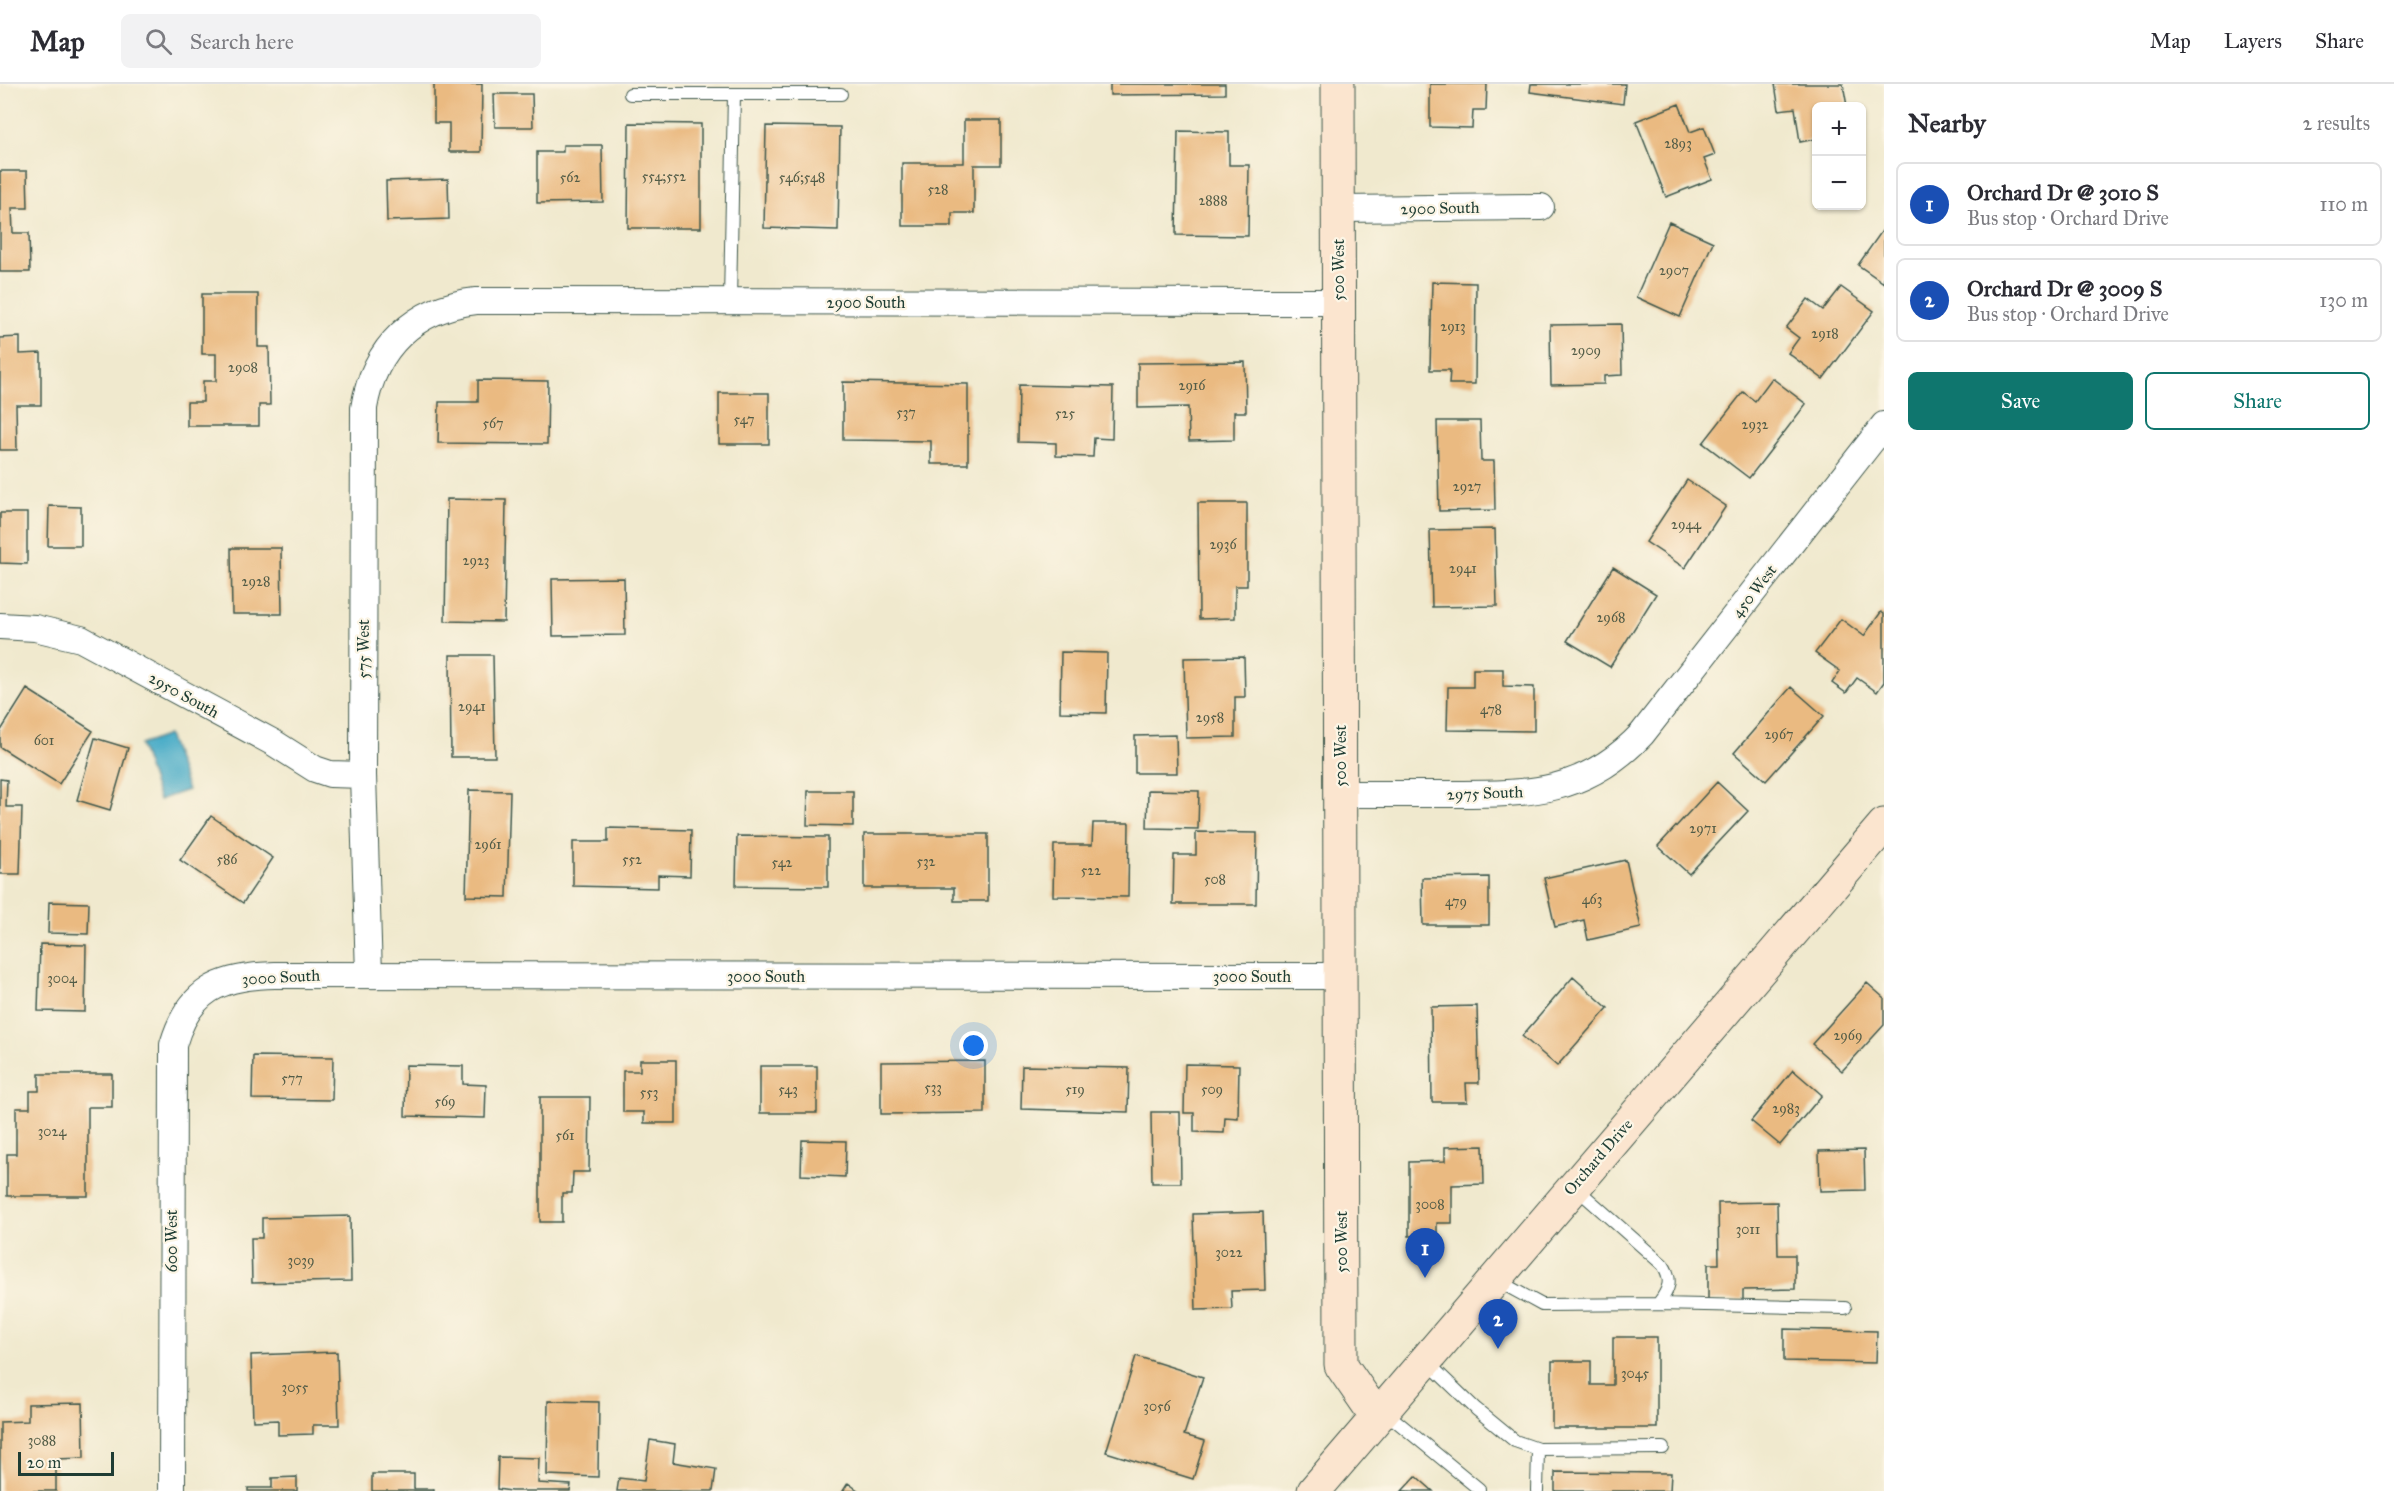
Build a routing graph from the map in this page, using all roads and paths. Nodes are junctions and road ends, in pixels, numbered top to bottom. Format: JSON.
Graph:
{"nodes":[{"id":1,"x":1338,"y":84,"type":"edge"},
{"id":2,"x":630,"y":94,"type":"dead end"},
{"id":3,"x":734,"y":94,"type":"junction"},
{"id":4,"x":841,"y":94,"type":"dead end"},
{"id":5,"x":1541,"y":207,"type":"dead end"},
{"id":6,"x":1338,"y":209,"type":"junction"},
{"id":7,"x":730,"y":302,"type":"junction"},
{"id":8,"x":1339,"y":302,"type":"junction"},
{"id":9,"x":402,"y":333,"type":"joint"},
{"id":10,"x":1884,"y":425,"type":"edge"},
{"id":11,"x":0,"y":626,"type":"edge"},
{"id":12,"x":1622,"y":755,"type":"joint"},
{"id":13,"x":363,"y":775,"type":"junction"},
{"id":14,"x":1340,"y":794,"type":"junction"},
{"id":15,"x":1884,"y":825,"type":"edge"},
{"id":16,"x":369,"y":975,"type":"junction"},
{"id":17,"x":1340,"y":976,"type":"junction"},
{"id":18,"x":198,"y":998,"type":"joint"},
{"id":19,"x":1574,"y":1186,"type":"junction"},
{"id":20,"x":1494,"y":1279,"type":"junction"},
{"id":21,"x":1658,"y":1304,"type":"junction"},
{"id":22,"x":1845,"y":1308,"type":"dead end"},
{"id":23,"x":1425,"y":1360,"type":"junction"},
{"id":24,"x":1380,"y":1414,"type":"junction"},
{"id":25,"x":1663,"y":1448,"type":"dead end"},
{"id":26,"x":1538,"y":1449,"type":"junction"},
{"id":27,"x":1479,"y":1489,"type":"dead end"},
{"id":28,"x":172,"y":1491,"type":"edge"},
{"id":29,"x":1314,"y":1491,"type":"edge"},
{"id":30,"x":1537,"y":1491,"type":"edge"}],
"edges":[{"from":1,"to":6,"type":"street","name":"500 West"},
{"from":2,"to":3,"type":"lane"},
{"from":3,"to":4,"type":"lane"},
{"from":3,"to":7,"type":"lane"},
{"from":5,"to":6,"type":"street","name":"2900 South"},
{"from":6,"to":8,"type":"street","name":"500 West"},
{"from":7,"to":8,"type":"street","name":"2900 South"},
{"from":7,"to":9,"type":"street","name":"2900 South"},
{"from":8,"to":14,"type":"street","name":"500 West"},
{"from":9,"to":13,"type":"street","name":"575 West"},
{"from":10,"to":12,"type":"street","name":"450 West"},
{"from":11,"to":13,"type":"street","name":"2950 South"},
{"from":12,"to":14,"type":"street","name":"2975 South"},
{"from":13,"to":16,"type":"street","name":"575 West"},
{"from":14,"to":17,"type":"street","name":"500 West"},
{"from":15,"to":19,"type":"street","name":"Orchard Drive"},
{"from":16,"to":17,"type":"street","name":"3000 South"},
{"from":16,"to":18,"type":"street","name":"3000 South"},
{"from":17,"to":24,"type":"street","name":"500 West"},
{"from":18,"to":28,"type":"street","name":"600 West"},
{"from":19,"to":20,"type":"street","name":"Orchard Drive"},
{"from":19,"to":21,"type":"lane"},
{"from":20,"to":21,"type":"lane"},
{"from":20,"to":23,"type":"street","name":"Orchard Drive"},
{"from":21,"to":22,"type":"lane"},
{"from":23,"to":24,"type":"street","name":"Orchard Drive"},
{"from":23,"to":26,"type":"lane"},
{"from":24,"to":27,"type":"lane"},
{"from":24,"to":29,"type":"street","name":"Orchard Drive"},
{"from":25,"to":26,"type":"lane"},
{"from":26,"to":30,"type":"lane"}]}
